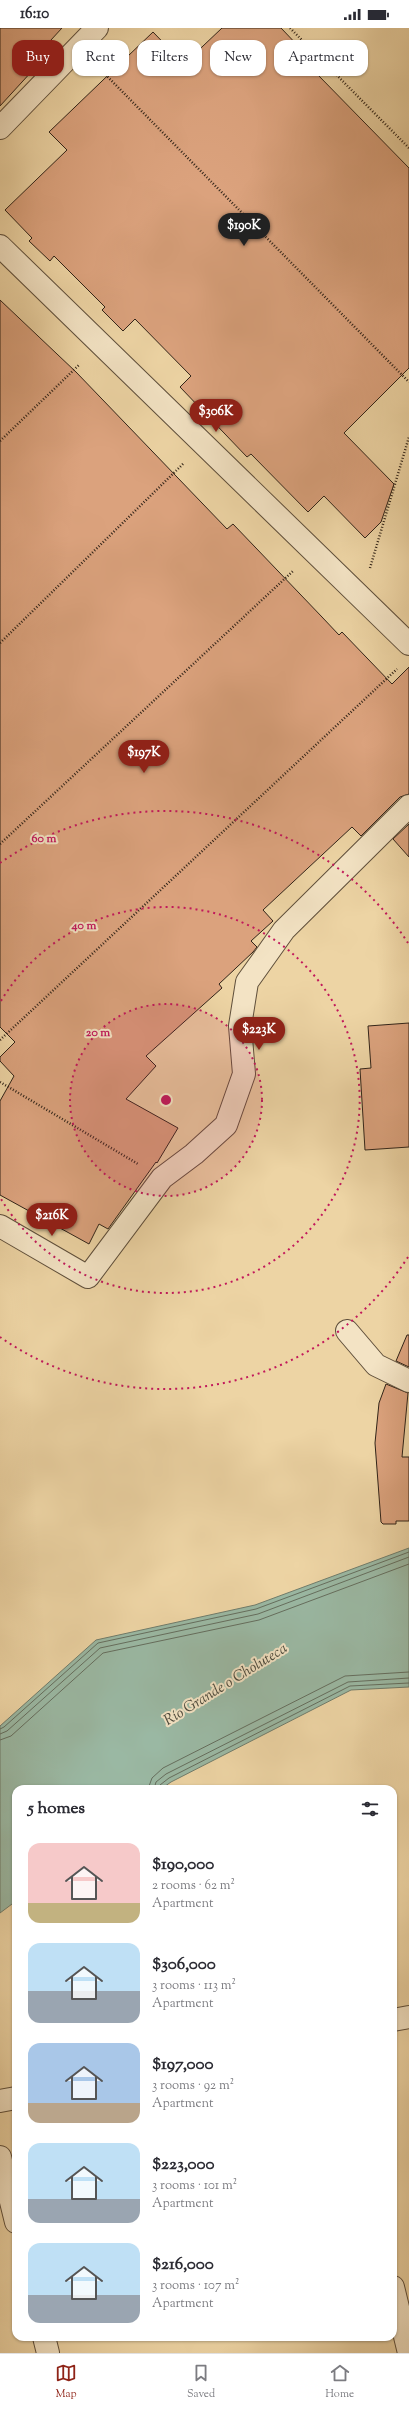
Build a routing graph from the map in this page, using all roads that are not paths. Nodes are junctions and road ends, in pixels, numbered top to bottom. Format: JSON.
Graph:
{"nodes":[{"id":1,"x":97,"y":28,"type":"edge"},
{"id":2,"x":0,"y":128,"type":"edge"},
{"id":3,"x":0,"y":246,"type":"edge"},
{"id":4,"x":409,"y":644,"type":"edge"},
{"id":5,"x":409,"y":806,"type":"edge"},
{"id":6,"x":0,"y":1226,"type":"edge"},
{"id":7,"x":347,"y":1331,"type":"dead end"},
{"id":8,"x":409,"y":1381,"type":"edge"},
{"id":9,"x":409,"y":2017,"type":"edge"},
{"id":10,"x":397,"y":2019,"type":"edge"},
{"id":11,"x":12,"y":2099,"type":"edge"},
{"id":12,"x":0,"y":2102,"type":"edge"},
{"id":13,"x":0,"y":2157,"type":"edge"},
{"id":14,"x":12,"y":2206,"type":"edge"},
{"id":15,"x":397,"y":2304,"type":"edge"},
{"id":16,"x":45,"y":2341,"type":"edge"},
{"id":17,"x":48,"y":2353,"type":"edge"},
{"id":18,"x":409,"y":2353,"type":"edge"}],
"edges":[{"from":1,"to":2,"type":"street"},
{"from":3,"to":4,"type":"street"},
{"from":5,"to":6,"type":"street"},
{"from":7,"to":8,"type":"street"},
{"from":9,"to":10,"type":"street"},
{"from":11,"to":12,"type":"street"},
{"from":13,"to":14,"type":"street"},
{"from":15,"to":18,"type":"street"},
{"from":16,"to":17,"type":"street"}]}
